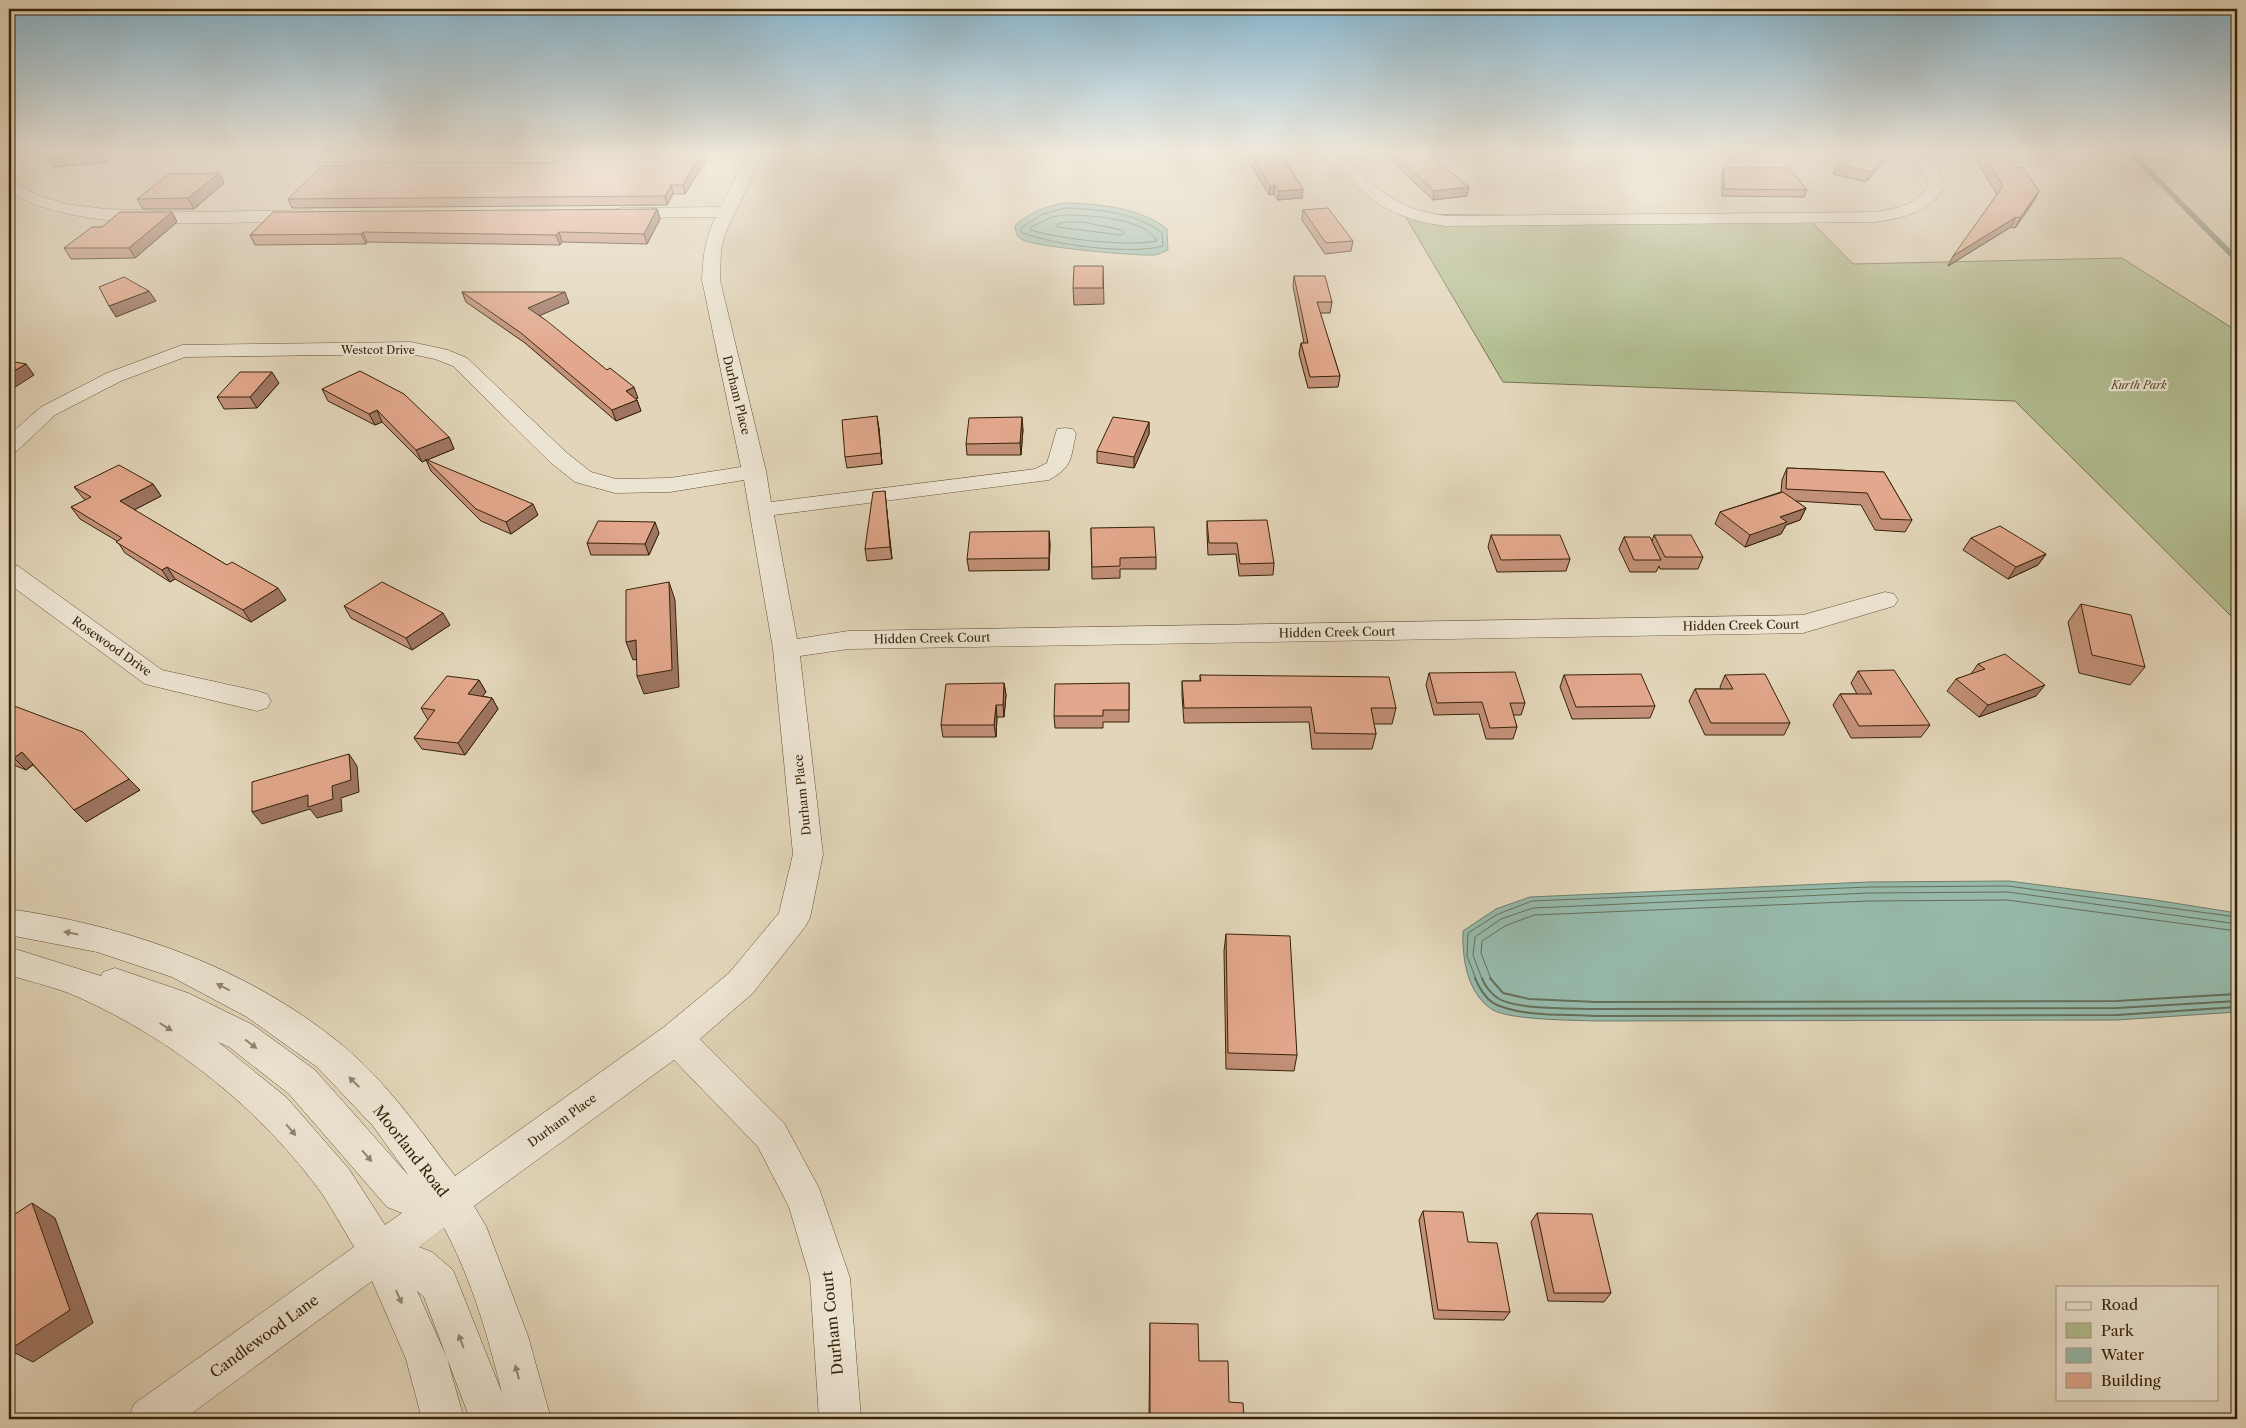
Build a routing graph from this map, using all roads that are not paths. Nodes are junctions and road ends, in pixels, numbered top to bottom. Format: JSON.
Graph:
{"nodes":[{"id":1,"x":722,"y":220,"type":"edge"},
{"id":2,"x":1441,"y":220,"type":"edge"},
{"id":3,"x":1663,"y":220,"type":"edge"},
{"id":4,"x":1065,"y":434,"type":"dead end"},
{"id":5,"x":9,"y":446,"type":"edge"},
{"id":6,"x":755,"y":471,"type":"junction"},
{"id":7,"x":762,"y":510,"type":"junction"},
{"id":8,"x":9,"y":572,"type":"edge"},
{"id":9,"x":1885,"y":600,"type":"dead end"},
{"id":10,"x":786,"y":649,"type":"junction"},
{"id":11,"x":257,"y":702,"type":"dead end"},
{"id":12,"x":9,"y":922,"type":"edge"},
{"id":13,"x":9,"y":960,"type":"edge"},
{"id":14,"x":676,"y":1038,"type":"junction"},
{"id":15,"x":450,"y":1202,"type":"junction"},
{"id":16,"x":380,"y":1253,"type":"junction"},
{"id":17,"x":149,"y":1419,"type":"edge"},
{"id":18,"x":443,"y":1419,"type":"edge"},
{"id":19,"x":491,"y":1419,"type":"edge"},
{"id":20,"x":530,"y":1419,"type":"edge"},
{"id":21,"x":840,"y":1419,"type":"edge"}],
"edges":[{"from":1,"to":6,"type":"street","name":"Durham Place"},
{"from":2,"to":3,"type":"street"},
{"from":4,"to":7,"type":"street"},
{"from":5,"to":6,"type":"street","name":"Westcot Drive"},
{"from":6,"to":7,"type":"street","name":"Durham Place"},
{"from":7,"to":10,"type":"street","name":"Durham Place"},
{"from":8,"to":11,"type":"street","name":"Rosewood Drive"},
{"from":9,"to":10,"type":"street","name":"Hidden Creek Court"},
{"from":10,"to":14,"type":"street","name":"Durham Place"},
{"from":15,"to":12,"type":"street","name":"Moorland Road","one_way":true},
{"from":13,"to":15,"type":"street","one_way":true},
{"from":13,"to":16,"type":"street","one_way":true},
{"from":14,"to":15,"type":"street","name":"Durham Place"},
{"from":14,"to":21,"type":"street","name":"Durham Court"},
{"from":15,"to":16,"type":"street","name":"Durham Place"},
{"from":20,"to":15,"type":"street","name":"Moorland Road","one_way":true},
{"from":16,"to":17,"type":"street","name":"Candlewood Lane"},
{"from":16,"to":18,"type":"street","one_way":true},
{"from":19,"to":16,"type":"street","one_way":true}]}
